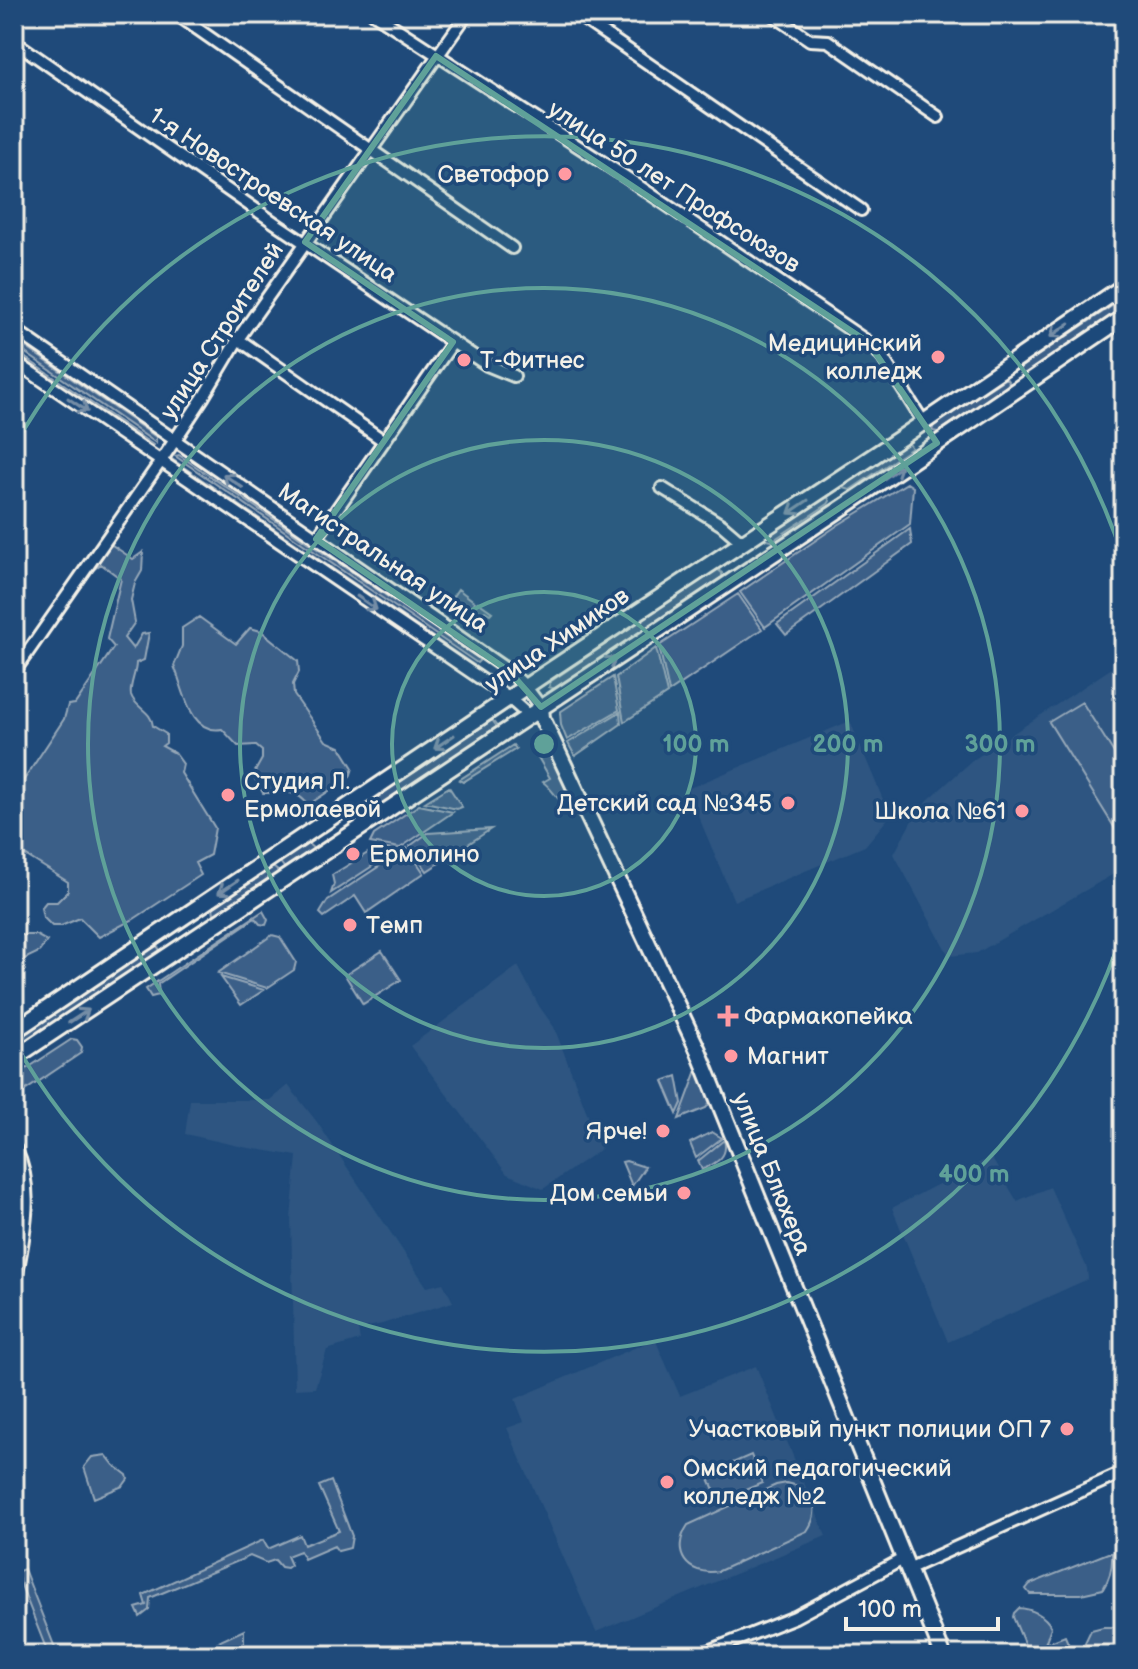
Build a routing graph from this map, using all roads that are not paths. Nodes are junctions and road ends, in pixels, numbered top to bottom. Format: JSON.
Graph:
{"nodes":[{"id":1,"x":176,"y":14,"type":"edge"},
{"id":2,"x":374,"y":14,"type":"edge"},
{"id":3,"x":467,"y":14,"type":"edge"},
{"id":4,"x":576,"y":14,"type":"edge"},
{"id":5,"x":772,"y":14,"type":"edge"},
{"id":6,"x":14,"y":41,"type":"edge"},
{"id":7,"x":436,"y":56,"type":"junction"},
{"id":8,"x":938,"y":117,"type":"dead end"},
{"id":9,"x":371,"y":148,"type":"junction"},
{"id":10,"x":861,"y":210,"type":"dead end"},
{"id":11,"x":305,"y":242,"type":"junction"},
{"id":12,"x":512,"y":248,"type":"dead end"},
{"id":13,"x":1124,"y":286,"type":"edge"},
{"id":14,"x":1124,"y":317,"type":"edge"},
{"id":15,"x":14,"y":329,"type":"edge"},
{"id":16,"x":238,"y":339,"type":"junction"},
{"id":17,"x":453,"y":342,"type":"junction"},
{"id":18,"x":14,"y":361,"type":"edge"},
{"id":19,"x":1010,"y":364,"type":"junction"},
{"id":20,"x":514,"y":376,"type":"dead end"},
{"id":21,"x":1024,"y":384,"type":"junction"},
{"id":22,"x":924,"y":423,"type":"junction"},
{"id":23,"x":175,"y":440,"type":"junction"},
{"id":24,"x":384,"y":441,"type":"junction"},
{"id":25,"x":937,"y":443,"type":"junction"},
{"id":26,"x":161,"y":461,"type":"junction"},
{"id":27,"x":834,"y":483,"type":"junction"},
{"id":28,"x":662,"y":488,"type":"dead end"},
{"id":29,"x":848,"y":504,"type":"junction"},
{"id":30,"x":316,"y":539,"type":"junction"},
{"id":31,"x":743,"y":543,"type":"junction"},
{"id":32,"x":758,"y":564,"type":"junction"},
{"id":33,"x":14,"y":672,"type":"edge"},
{"id":34,"x":526,"y":687,"type":"junction"},
{"id":35,"x":509,"y":698,"type":"junction"},
{"id":36,"x":537,"y":713,"type":"junction"},
{"id":37,"x":325,"y":821,"type":"junction"},
{"id":38,"x":340,"y":842,"type":"junction"},
{"id":39,"x":186,"y":916,"type":"junction"},
{"id":40,"x":200,"y":935,"type":"junction"},
{"id":41,"x":14,"y":1031,"type":"edge"},
{"id":42,"x":14,"y":1058,"type":"edge"},
{"id":43,"x":14,"y":1150,"type":"edge"},
{"id":44,"x":14,"y":1280,"type":"edge"},
{"id":45,"x":1124,"y":1472,"type":"edge"},
{"id":46,"x":905,"y":1564,"type":"junction"},
{"id":47,"x":699,"y":1655,"type":"edge"},
{"id":48,"x":943,"y":1655,"type":"edge"}],
"edges":[{"from":1,"to":9,"type":"street"},
{"from":2,"to":7,"type":"street","name":"улица 50 лет Профсоюзов"},
{"from":3,"to":7,"type":"street","name":"улица Строителей"},
{"from":4,"to":10,"type":"street"},
{"from":5,"to":8,"type":"street"},
{"from":6,"to":11,"type":"street","name":"1-я Новостроевская улица"},
{"from":7,"to":9,"type":"street","name":"улица Строителей"},
{"from":7,"to":22,"type":"street","name":"улица 50 лет Профсоюзов"},
{"from":9,"to":11,"type":"street","name":"улица Строителей"},
{"from":9,"to":12,"type":"street"},
{"from":11,"to":16,"type":"street","name":"улица Строителей"},
{"from":11,"to":17,"type":"street","name":"1-я Новостроевская улица"},
{"from":13,"to":19,"type":"main road","name":"улица Химиков","one_way":true},
{"from":14,"to":21,"type":"main road","name":"улица Химиков"},
{"from":15,"to":23,"type":"street","name":"Магистральная улица"},
{"from":16,"to":23,"type":"street","name":"улица Строителей"},
{"from":16,"to":24,"type":"street"},
{"from":17,"to":20,"type":"street","name":"1-я Новостроевская улица"},
{"from":17,"to":24,"type":"street"},
{"from":18,"to":26,"type":"street","name":"Магистральная улица","one_way":true},
{"from":19,"to":21,"type":"main road"},
{"from":19,"to":22,"type":"main road","name":"улица Химиков"},
{"from":21,"to":25,"type":"main road","name":"улица Химиков"},
{"from":22,"to":25,"type":"main road"},
{"from":22,"to":27,"type":"main road","name":"улица Химиков"},
{"from":23,"to":26,"type":"street","name":"улица Строителей"},
{"from":30,"to":23,"type":"street","name":"Магистральная улица","one_way":true},
{"from":24,"to":30,"type":"street"},
{"from":29,"to":25,"type":"main road","name":"улица Химиков","one_way":true},
{"from":26,"to":33,"type":"street","name":"улица Строителей"},
{"from":26,"to":35,"type":"street","name":"Магистральная улица","one_way":true},
{"from":27,"to":29,"type":"main road"},
{"from":27,"to":31,"type":"main road","name":"улица Химиков","one_way":true},
{"from":28,"to":31,"type":"street"},
{"from":29,"to":32,"type":"main road","name":"улица Химиков"},
{"from":30,"to":34,"type":"street","name":"Магистральная улица"},
{"from":31,"to":32,"type":"main road"},
{"from":31,"to":34,"type":"main road","name":"улица Химиков"},
{"from":36,"to":32,"type":"main road","name":"улица Химиков","one_way":true},
{"from":34,"to":35,"type":"main road","name":"улица Химиков"},
{"from":34,"to":36,"type":"street","name":"Магистральная улица"},
{"from":35,"to":36,"type":"street","name":"Магистральная улица"},
{"from":35,"to":37,"type":"main road","name":"улица Химиков","one_way":true},
{"from":36,"to":38,"type":"main road","name":"улица Химиков"},
{"from":36,"to":46,"type":"main road","name":"улица Блюхера"},
{"from":37,"to":38,"type":"main road"},
{"from":37,"to":39,"type":"main road","name":"улица Химиков","one_way":true},
{"from":38,"to":40,"type":"main road","name":"улица Химиков"},
{"from":39,"to":40,"type":"main road"},
{"from":39,"to":41,"type":"main road","name":"улица Химиков"},
{"from":42,"to":40,"type":"main road","name":"улица Химиков","one_way":true},
{"from":43,"to":44,"type":"main road"},
{"from":45,"to":46,"type":"street"},
{"from":46,"to":47,"type":"street"},
{"from":46,"to":48,"type":"main road","name":"улица Блюхера"}]}
